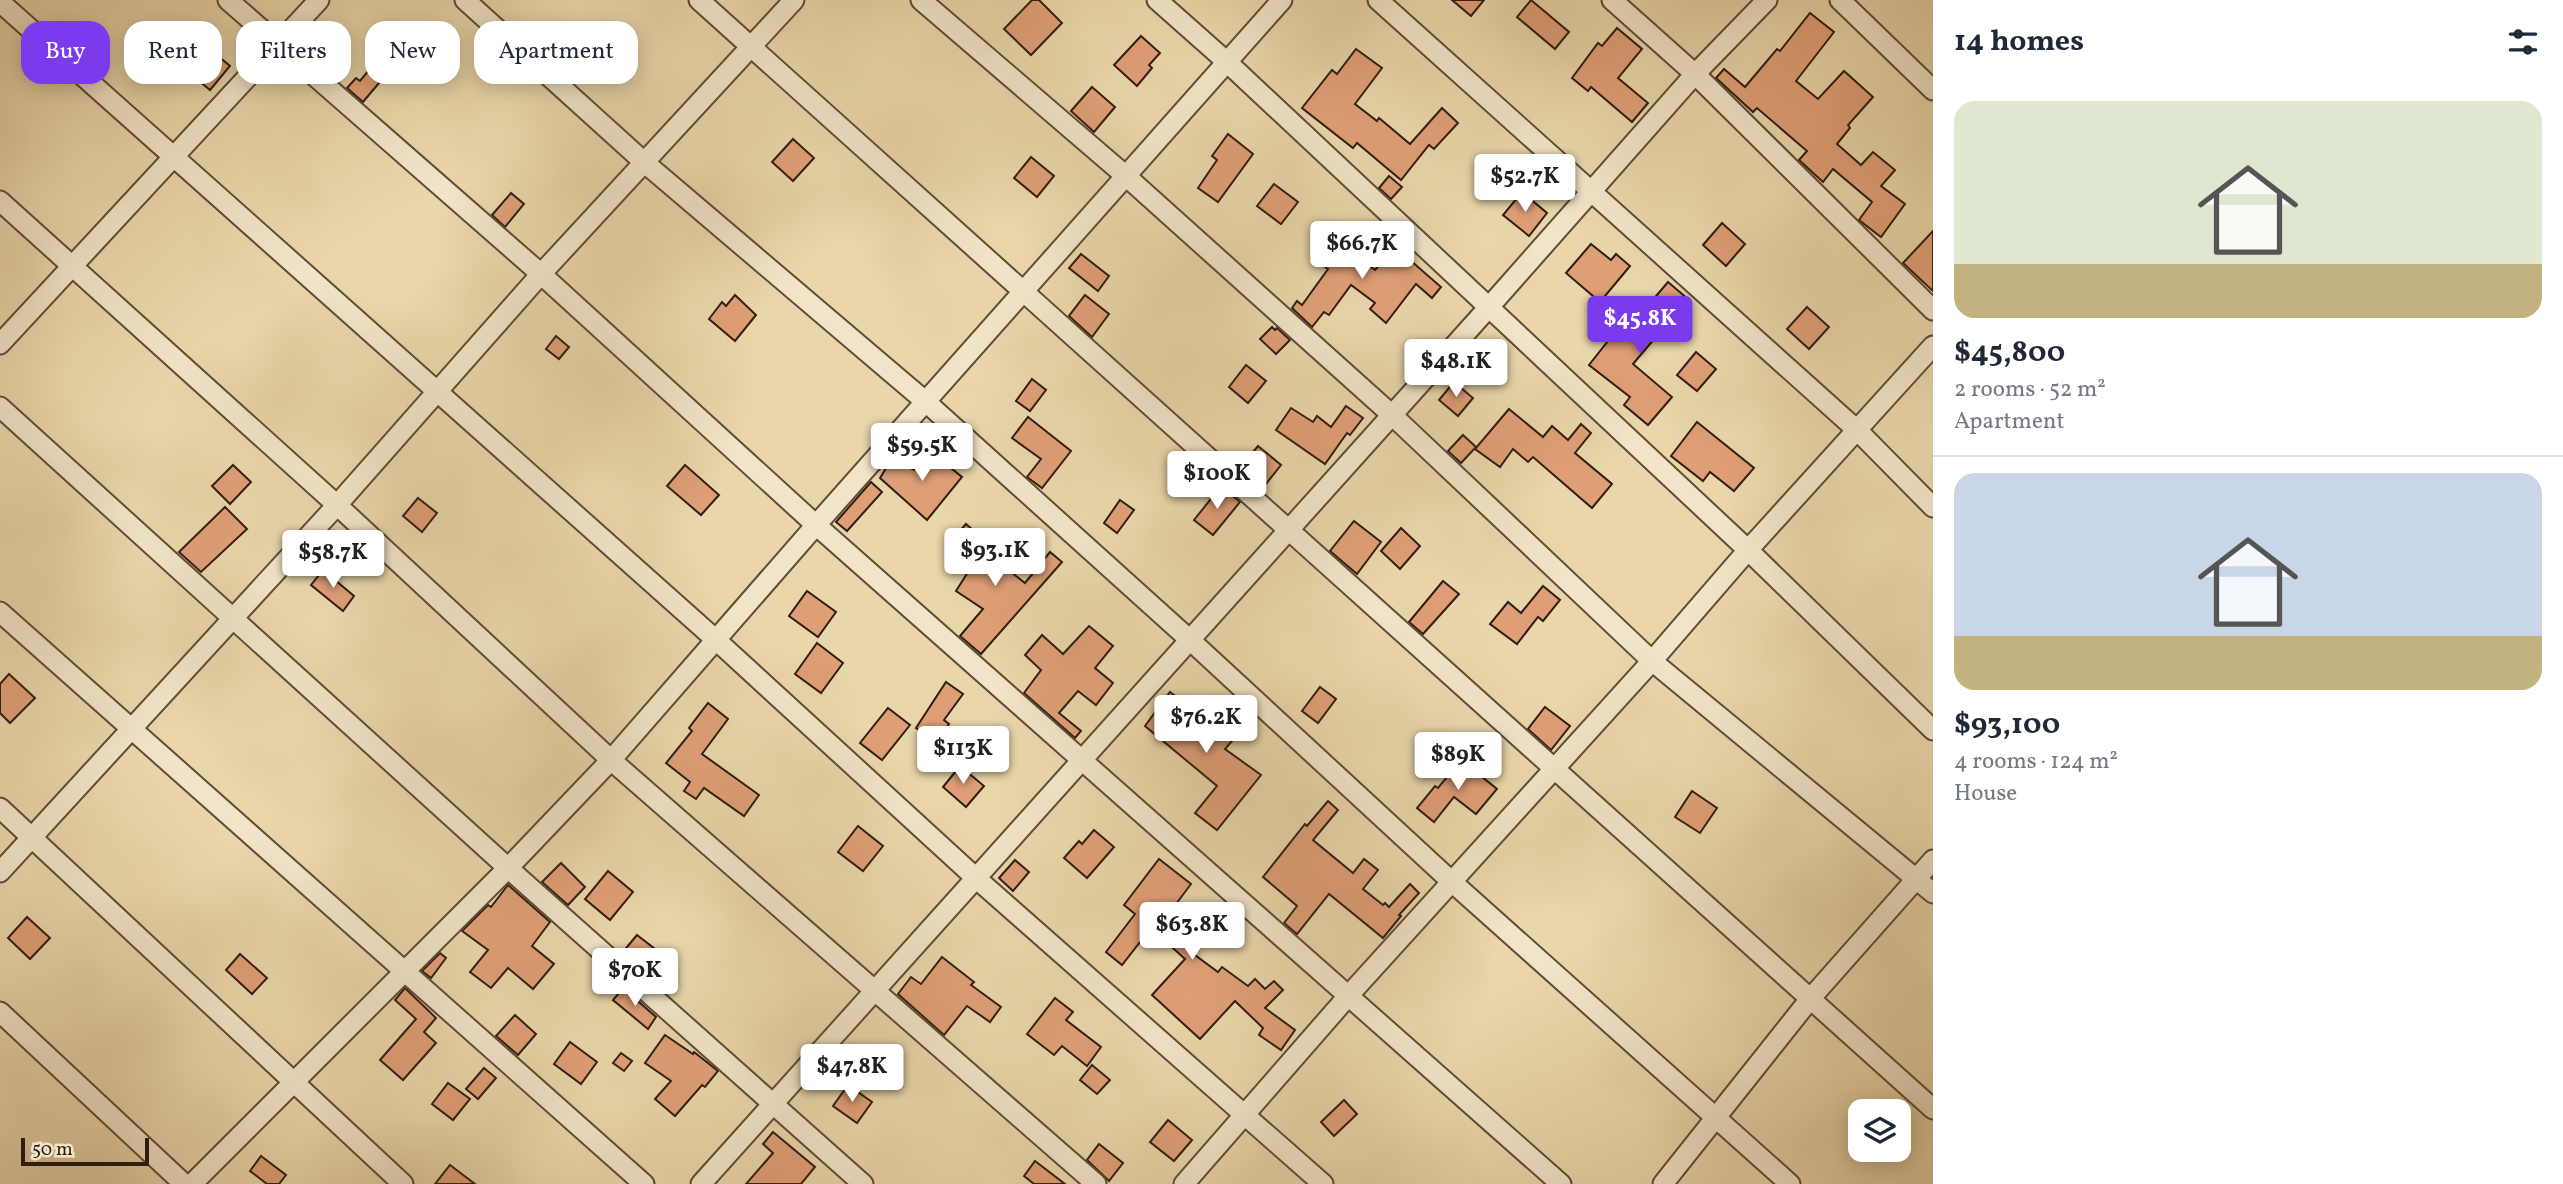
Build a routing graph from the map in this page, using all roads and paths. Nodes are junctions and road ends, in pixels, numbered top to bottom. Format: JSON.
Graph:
{"nodes":[{"id":1,"x":228,"y":0,"type":"edge"},
{"id":2,"x":319,"y":0,"type":"edge"},
{"id":3,"x":465,"y":0,"type":"edge"},
{"id":4,"x":699,"y":0,"type":"edge"},
{"id":5,"x":794,"y":0,"type":"edge"},
{"id":6,"x":922,"y":0,"type":"edge"},
{"id":7,"x":1157,"y":0,"type":"edge"},
{"id":8,"x":1282,"y":0,"type":"edge"},
{"id":9,"x":1378,"y":0,"type":"edge"},
{"id":10,"x":1612,"y":0,"type":"edge"},
{"id":11,"x":1767,"y":0,"type":"edge"},
{"id":12,"x":1840,"y":0,"type":"edge"},
{"id":13,"x":0,"y":2,"type":"edge"},
{"id":14,"x":252,"y":21,"type":"edge"},
{"id":15,"x":299,"y":21,"type":"edge"},
{"id":16,"x":751,"y":47,"type":"junction"},
{"id":17,"x":1227,"y":62,"type":"junction"},
{"id":18,"x":1695,"y":74,"type":"junction"},
{"id":19,"x":241,"y":84,"type":"edge"},
{"id":20,"x":324,"y":84,"type":"edge"},
{"id":21,"x":1933,"y":90,"type":"edge"},
{"id":22,"x":173,"y":157,"type":"junction"},
{"id":23,"x":645,"y":163,"type":"junction"},
{"id":24,"x":1127,"y":177,"type":"junction"},
{"id":25,"x":1592,"y":192,"type":"junction"},
{"id":26,"x":0,"y":201,"type":"edge"},
{"id":27,"x":74,"y":266,"type":"junction"},
{"id":28,"x":541,"y":275,"type":"junction"},
{"id":29,"x":1023,"y":292,"type":"junction"},
{"id":30,"x":1489,"y":307,"type":"junction"},
{"id":31,"x":1933,"y":310,"type":"edge"},
{"id":32,"x":0,"y":344,"type":"edge"},
{"id":33,"x":1933,"y":346,"type":"edge"},
{"id":34,"x":436,"y":392,"type":"junction"},
{"id":35,"x":926,"y":402,"type":"junction"},
{"id":36,"x":0,"y":407,"type":"edge"},
{"id":37,"x":1392,"y":415,"type":"junction"},
{"id":38,"x":1858,"y":431,"type":"junction"},
{"id":39,"x":337,"y":505,"type":"junction"},
{"id":40,"x":1933,"y":507,"type":"edge"},
{"id":41,"x":816,"y":525,"type":"junction"},
{"id":42,"x":1289,"y":531,"type":"junction"},
{"id":43,"x":1748,"y":550,"type":"junction"},
{"id":44,"x":0,"y":612,"type":"edge"},
{"id":45,"x":233,"y":616,"type":"junction"},
{"id":46,"x":715,"y":639,"type":"junction"},
{"id":47,"x":1190,"y":640,"type":"junction"},
{"id":48,"x":1652,"y":661,"type":"junction"},
{"id":49,"x":131,"y":727,"type":"junction"},
{"id":50,"x":1933,"y":730,"type":"edge"},
{"id":51,"x":611,"y":760,"type":"junction"},
{"id":52,"x":1083,"y":760,"type":"junction"},
{"id":53,"x":1553,"y":770,"type":"junction"},
{"id":54,"x":0,"y":808,"type":"edge"},
{"id":55,"x":32,"y":837,"type":"junction"},
{"id":56,"x":1933,"y":860,"type":"edge"},
{"id":57,"x":509,"y":868,"type":"junction"},
{"id":58,"x":0,"y":872,"type":"edge"},
{"id":59,"x":1916,"y":878,"type":"junction"},
{"id":60,"x":977,"y":879,"type":"junction"},
{"id":61,"x":1452,"y":882,"type":"junction"},
{"id":62,"x":1933,"y":893,"type":"edge"},
{"id":63,"x":405,"y":972,"type":"junction"},
{"id":64,"x":876,"y":991,"type":"junction"},
{"id":65,"x":1349,"y":995,"type":"junction"},
{"id":66,"x":1810,"y":999,"type":"junction"},
{"id":67,"x":0,"y":1012,"type":"edge"},
{"id":68,"x":293,"y":1084,"type":"junction"},
{"id":69,"x":775,"y":1105,"type":"junction"},
{"id":70,"x":1933,"y":1108,"type":"edge"},
{"id":71,"x":1246,"y":1115,"type":"junction"},
{"id":72,"x":1715,"y":1117,"type":"junction"},
{"id":73,"x":184,"y":1184,"type":"edge"},
{"id":74,"x":192,"y":1184,"type":"edge"},
{"id":75,"x":402,"y":1184,"type":"edge"},
{"id":76,"x":644,"y":1184,"type":"edge"},
{"id":77,"x":701,"y":1184,"type":"edge"},
{"id":78,"x":863,"y":1184,"type":"edge"},
{"id":79,"x":1096,"y":1184,"type":"edge"},
{"id":80,"x":1184,"y":1184,"type":"edge"},
{"id":81,"x":1323,"y":1184,"type":"edge"},
{"id":82,"x":1561,"y":1184,"type":"edge"},
{"id":83,"x":1663,"y":1184,"type":"edge"},
{"id":84,"x":1790,"y":1184,"type":"edge"}],
"edges":[{"from":1,"to":14,"type":"street"},
{"from":2,"to":15,"type":"street"},
{"from":3,"to":23,"type":"street"},
{"from":4,"to":16,"type":"street"},
{"from":5,"to":16,"type":"street"},
{"from":6,"to":24,"type":"street"},
{"from":7,"to":17,"type":"street"},
{"from":8,"to":17,"type":"street"},
{"from":9,"to":25,"type":"street"},
{"from":10,"to":18,"type":"street"},
{"from":11,"to":18,"type":"street"},
{"from":12,"to":21,"type":"street"},
{"from":13,"to":22,"type":"street"},
{"from":16,"to":23,"type":"street"},
{"from":16,"to":29,"type":"street"},
{"from":17,"to":24,"type":"street"},
{"from":17,"to":30,"type":"street"},
{"from":18,"to":25,"type":"street"},
{"from":18,"to":31,"type":"street"},
{"from":19,"to":22,"type":"street"},
{"from":20,"to":28,"type":"street"},
{"from":22,"to":27,"type":"street"},
{"from":22,"to":34,"type":"street"},
{"from":23,"to":28,"type":"street"},
{"from":23,"to":35,"type":"street"},
{"from":24,"to":29,"type":"street"},
{"from":24,"to":37,"type":"street"},
{"from":25,"to":30,"type":"street"},
{"from":25,"to":38,"type":"street"},
{"from":26,"to":27,"type":"street"},
{"from":27,"to":32,"type":"street"},
{"from":27,"to":39,"type":"street"},
{"from":28,"to":34,"type":"street"},
{"from":28,"to":41,"type":"street"},
{"from":29,"to":35,"type":"street"},
{"from":29,"to":42,"type":"street"},
{"from":30,"to":37,"type":"street"},
{"from":30,"to":43,"type":"street"},
{"from":33,"to":38,"type":"street"},
{"from":34,"to":39,"type":"street"},
{"from":34,"to":46,"type":"street"},
{"from":35,"to":41,"type":"street"},
{"from":35,"to":47,"type":"street"},
{"from":36,"to":45,"type":"street"},
{"from":37,"to":42,"type":"street"},
{"from":37,"to":48,"type":"street"},
{"from":38,"to":40,"type":"street"},
{"from":38,"to":43,"type":"street"},
{"from":39,"to":45,"type":"street"},
{"from":39,"to":51,"type":"street"},
{"from":41,"to":46,"type":"street"},
{"from":41,"to":52,"type":"street"},
{"from":42,"to":47,"type":"street"},
{"from":42,"to":53,"type":"street"},
{"from":43,"to":48,"type":"street"},
{"from":43,"to":50,"type":"street"},
{"from":44,"to":49,"type":"street"},
{"from":45,"to":49,"type":"street"},
{"from":45,"to":57,"type":"street"},
{"from":46,"to":51,"type":"street"},
{"from":46,"to":60,"type":"street"},
{"from":47,"to":52,"type":"street"},
{"from":47,"to":61,"type":"street"},
{"from":48,"to":53,"type":"street"},
{"from":48,"to":59,"type":"street"},
{"from":49,"to":55,"type":"street"},
{"from":49,"to":63,"type":"street"},
{"from":51,"to":57,"type":"street"},
{"from":51,"to":64,"type":"street"},
{"from":52,"to":60,"type":"street"},
{"from":52,"to":65,"type":"street"},
{"from":53,"to":61,"type":"street"},
{"from":53,"to":66,"type":"street"},
{"from":54,"to":55,"type":"street"},
{"from":55,"to":58,"type":"street"},
{"from":55,"to":68,"type":"street"},
{"from":56,"to":59,"type":"street"},
{"from":57,"to":63,"type":"street"},
{"from":57,"to":69,"type":"street"},
{"from":59,"to":62,"type":"street"},
{"from":59,"to":66,"type":"street"},
{"from":60,"to":64,"type":"street"},
{"from":60,"to":71,"type":"street"},
{"from":61,"to":65,"type":"street"},
{"from":61,"to":72,"type":"street"},
{"from":63,"to":68,"type":"street"},
{"from":63,"to":76,"type":"street"},
{"from":64,"to":69,"type":"street"},
{"from":64,"to":79,"type":"street"},
{"from":65,"to":71,"type":"street"},
{"from":65,"to":82,"type":"street"},
{"from":66,"to":70,"type":"street"},
{"from":66,"to":72,"type":"street"},
{"from":67,"to":73,"type":"street"},
{"from":68,"to":74,"type":"street"},
{"from":68,"to":75,"type":"street"},
{"from":69,"to":77,"type":"street"},
{"from":69,"to":78,"type":"street"},
{"from":71,"to":80,"type":"street"},
{"from":71,"to":81,"type":"street"},
{"from":72,"to":83,"type":"street"},
{"from":72,"to":84,"type":"street"}]}
